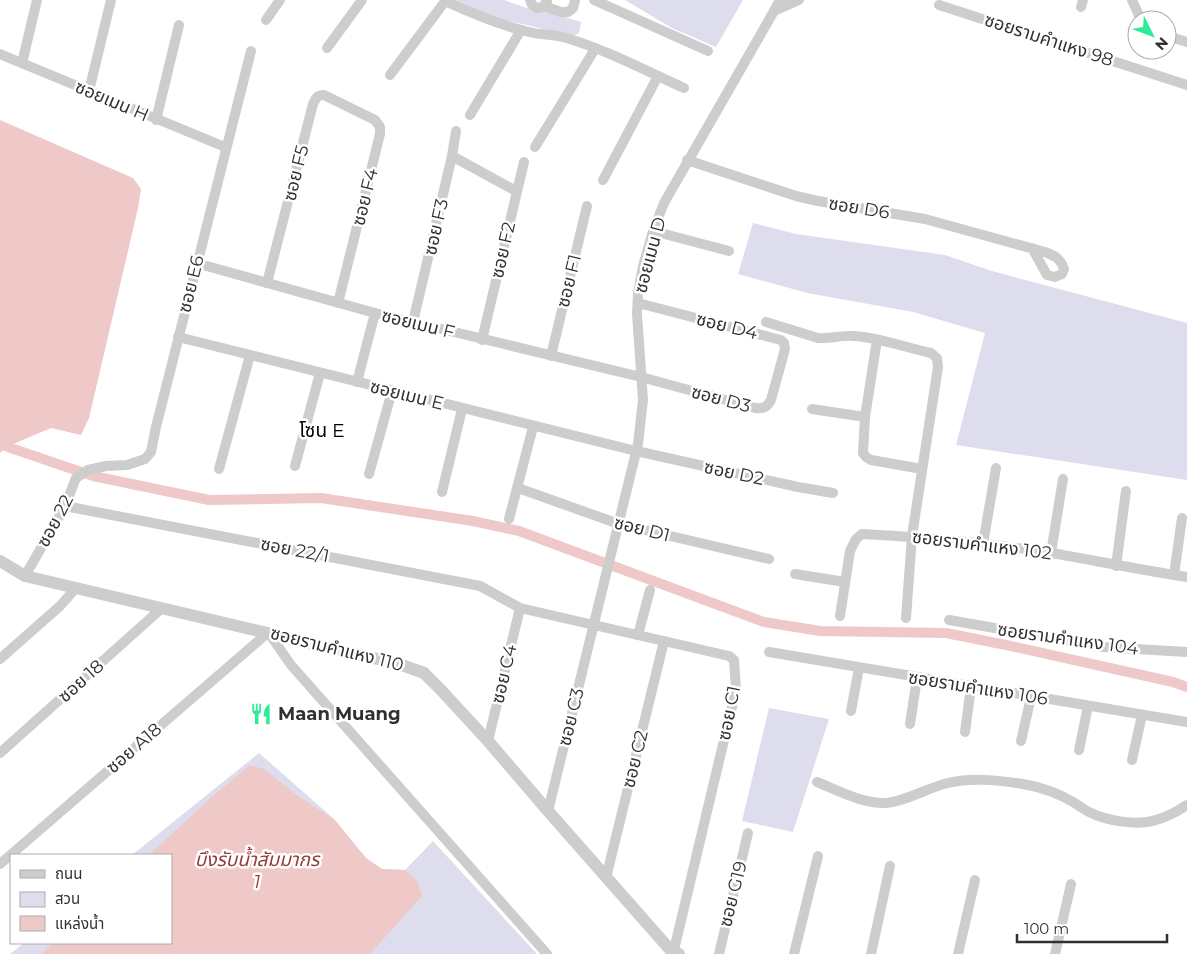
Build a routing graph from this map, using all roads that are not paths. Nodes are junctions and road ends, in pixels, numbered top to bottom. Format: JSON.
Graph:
{"nodes":[{"id":1,"x":36,"y":0,"type":"edge"},
{"id":2,"x":111,"y":0,"type":"edge"},
{"id":3,"x":280,"y":0,"type":"edge"},
{"id":4,"x":362,"y":0,"type":"edge"},
{"id":5,"x":573,"y":0,"type":"edge"},
{"id":6,"x":594,"y":0,"type":"edge"},
{"id":7,"x":780,"y":0,"type":"edge"},
{"id":8,"x":799,"y":0,"type":"edge"},
{"id":9,"x":446,"y":1,"type":"edge"},
{"id":10,"x":528,"y":1,"type":"edge"},
{"id":11,"x":546,"y":3,"type":"edge"},
{"id":12,"x":939,"y":5,"type":"dead end"},
{"id":13,"x":774,"y":10,"type":"junction"},
{"id":14,"x":266,"y":20,"type":"dead end"},
{"id":15,"x":180,"y":25,"type":"dead end"},
{"id":16,"x":521,"y":30,"type":"junction"},
{"id":17,"x":326,"y":48,"type":"dead end"},
{"id":18,"x":595,"y":49,"type":"junction"},
{"id":19,"x":251,"y":51,"type":"dead end"},
{"id":20,"x":708,"y":51,"type":"dead end"},
{"id":21,"x":0,"y":54,"type":"edge"},
{"id":22,"x":22,"y":63,"type":"junction"},
{"id":23,"x":390,"y":75,"type":"dead end"},
{"id":24,"x":658,"y":76,"type":"junction"},
{"id":25,"x":1187,"y":85,"type":"edge"},
{"id":26,"x":684,"y":88,"type":"dead end"},
{"id":27,"x":89,"y":92,"type":"junction"},
{"id":28,"x":349,"y":107,"type":"joint"},
{"id":29,"x":470,"y":115,"type":"dead end"},
{"id":30,"x":156,"y":120,"type":"junction"},
{"id":31,"x":456,"y":131,"type":"dead end"},
{"id":32,"x":226,"y":147,"type":"junction"},
{"id":33,"x":535,"y":148,"type":"dead end"},
{"id":34,"x":452,"y":156,"type":"junction"},
{"id":35,"x":688,"y":160,"type":"junction"},
{"id":36,"x":524,"y":162,"type":"dead end"},
{"id":37,"x":603,"y":180,"type":"dead end"},
{"id":38,"x":516,"y":191,"type":"junction"},
{"id":39,"x":587,"y":206,"type":"dead end"},
{"id":40,"x":653,"y":231,"type":"junction"},
{"id":41,"x":1032,"y":248,"type":"dead end"},
{"id":42,"x":729,"y":251,"type":"dead end"},
{"id":43,"x":196,"y":263,"type":"junction"},
{"id":44,"x":267,"y":283,"type":"junction"},
{"id":45,"x":338,"y":303,"type":"junction"},
{"id":46,"x":638,"y":303,"type":"junction"},
{"id":47,"x":375,"y":313,"type":"junction"},
{"id":48,"x":413,"y":322,"type":"junction"},
{"id":49,"x":766,"y":322,"type":"dead end"},
{"id":50,"x":178,"y":337,"type":"junction"},
{"id":51,"x":482,"y":340,"type":"junction"},
{"id":52,"x":877,"y":340,"type":"junction"},
{"id":53,"x":250,"y":355,"type":"junction"},
{"id":54,"x":551,"y":356,"type":"junction"},
{"id":55,"x":320,"y":372,"type":"junction"},
{"id":56,"x":778,"y":375,"type":"joint"},
{"id":57,"x":641,"y":377,"type":"junction"},
{"id":58,"x":357,"y":382,"type":"junction"},
{"id":59,"x":392,"y":391,"type":"junction"},
{"id":60,"x":462,"y":409,"type":"junction"},
{"id":61,"x":812,"y":409,"type":"dead end"},
{"id":62,"x":865,"y":417,"type":"junction"},
{"id":63,"x":533,"y":427,"type":"junction"},
{"id":64,"x":636,"y":452,"type":"junction"},
{"id":65,"x":295,"y":466,"type":"dead end"},
{"id":66,"x":996,"y":468,"type":"dead end"},
{"id":67,"x":219,"y":469,"type":"dead end"},
{"id":68,"x":922,"y":469,"type":"junction"},
{"id":69,"x":88,"y":470,"type":"joint"},
{"id":70,"x":369,"y":474,"type":"dead end"},
{"id":71,"x":1063,"y":479,"type":"dead end"},
{"id":72,"x":518,"y":488,"type":"junction"},
{"id":73,"x":1126,"y":491,"type":"dead end"},
{"id":74,"x":442,"y":492,"type":"dead end"},
{"id":75,"x":833,"y":493,"type":"dead end"},
{"id":76,"x":66,"y":506,"type":"junction"},
{"id":77,"x":1182,"y":518,"type":"dead end"},
{"id":78,"x":509,"y":519,"type":"dead end"},
{"id":79,"x":619,"y":524,"type":"junction"},
{"id":80,"x":912,"y":536,"type":"junction"},
{"id":81,"x":983,"y":544,"type":"junction"},
{"id":82,"x":1051,"y":553,"type":"junction"},
{"id":83,"x":769,"y":559,"type":"dead end"},
{"id":84,"x":0,"y":562,"type":"edge"},
{"id":85,"x":1116,"y":566,"type":"junction"},
{"id":86,"x":795,"y":574,"type":"dead end"},
{"id":87,"x":1174,"y":575,"type":"junction"},
{"id":88,"x":25,"y":576,"type":"junction"},
{"id":89,"x":1187,"y":577,"type":"edge"},
{"id":90,"x":605,"y":579,"type":"joint"},
{"id":91,"x":845,"y":582,"type":"junction"},
{"id":92,"x":76,"y":588,"type":"junction"},
{"id":93,"x":650,"y":590,"type":"dead end"},
{"id":94,"x":162,"y":608,"type":"junction"},
{"id":95,"x":520,"y":608,"type":"junction"},
{"id":96,"x":840,"y":616,"type":"dead end"},
{"id":97,"x":906,"y":618,"type":"dead end"},
{"id":98,"x":949,"y":620,"type":"dead end"},
{"id":99,"x":594,"y":624,"type":"junction"},
{"id":100,"x":266,"y":632,"type":"junction"},
{"id":101,"x":638,"y":635,"type":"junction"},
{"id":102,"x":664,"y":641,"type":"junction"},
{"id":103,"x":770,"y":652,"type":"dead end"},
{"id":104,"x":1187,"y":652,"type":"edge"},
{"id":105,"x":0,"y":658,"type":"edge"},
{"id":106,"x":859,"y":668,"type":"junction"},
{"id":107,"x":917,"y":678,"type":"junction"},
{"id":108,"x":971,"y":687,"type":"junction"},
{"id":109,"x":1030,"y":696,"type":"junction"},
{"id":110,"x":1088,"y":706,"type":"junction"},
{"id":111,"x":851,"y":711,"type":"dead end"},
{"id":112,"x":1142,"y":715,"type":"junction"},
{"id":113,"x":1187,"y":722,"type":"edge"},
{"id":114,"x":910,"y":724,"type":"dead end"},
{"id":115,"x":964,"y":732,"type":"dead end"},
{"id":116,"x":488,"y":740,"type":"junction"},
{"id":117,"x":1021,"y":741,"type":"dead end"},
{"id":118,"x":1078,"y":750,"type":"dead end"},
{"id":119,"x":0,"y":753,"type":"edge"},
{"id":120,"x":1132,"y":760,"type":"dead end"},
{"id":121,"x":817,"y":782,"type":"dead end"},
{"id":122,"x":1187,"y":805,"type":"edge"},
{"id":123,"x":548,"y":810,"type":"junction"},
{"id":124,"x":748,"y":833,"type":"dead end"},
{"id":125,"x":12,"y":854,"type":"edge"},
{"id":126,"x":10,"y":855,"type":"edge"},
{"id":127,"x":818,"y":856,"type":"dead end"},
{"id":128,"x":0,"y":864,"type":"edge"},
{"id":129,"x":890,"y":866,"type":"dead end"},
{"id":130,"x":606,"y":878,"type":"junction"},
{"id":131,"x":975,"y":880,"type":"dead end"},
{"id":132,"x":1071,"y":884,"type":"dead end"},
{"id":133,"x":548,"y":954,"type":"edge"},
{"id":134,"x":675,"y":954,"type":"edge"},
{"id":135,"x":719,"y":954,"type":"edge"},
{"id":136,"x":794,"y":954,"type":"edge"},
{"id":137,"x":871,"y":954,"type":"edge"},
{"id":138,"x":958,"y":954,"type":"edge"},
{"id":139,"x":1055,"y":954,"type":"edge"}],
"edges":[{"from":1,"to":22,"type":"street"},
{"from":2,"to":27,"type":"street"},
{"from":3,"to":14,"type":"street"},
{"from":4,"to":17,"type":"street"},
{"from":5,"to":11,"type":"street"},
{"from":6,"to":20,"type":"street"},
{"from":7,"to":13,"type":"street","name":"ซอยเมน D"},
{"from":8,"to":13,"type":"street"},
{"from":9,"to":16,"type":"street"},
{"from":9,"to":23,"type":"street"},
{"from":10,"to":11,"type":"street"},
{"from":12,"to":25,"type":"street","name":"ซอยรามคําแหง 98"},
{"from":13,"to":35,"type":"street","name":"ซอยเมน D"},
{"from":15,"to":30,"type":"street"},
{"from":16,"to":18,"type":"street"},
{"from":16,"to":29,"type":"street"},
{"from":18,"to":24,"type":"street"},
{"from":18,"to":33,"type":"street"},
{"from":19,"to":32,"type":"street","name":"ซอย E6"},
{"from":21,"to":22,"type":"street","name":"ซอยเมน H"},
{"from":22,"to":27,"type":"street","name":"ซอยเมน H"},
{"from":24,"to":26,"type":"street"},
{"from":24,"to":37,"type":"street"},
{"from":27,"to":30,"type":"street","name":"ซอยเมน H"},
{"from":28,"to":44,"type":"street","name":"ซอย F5"},
{"from":28,"to":45,"type":"street","name":"ซอย F4"},
{"from":30,"to":32,"type":"street","name":"ซอยเมน H"},
{"from":31,"to":34,"type":"street","name":"ซอย F3"},
{"from":32,"to":43,"type":"street","name":"ซอย E6"},
{"from":34,"to":38,"type":"street"},
{"from":34,"to":48,"type":"street","name":"ซอย F3"},
{"from":35,"to":40,"type":"street","name":"ซอยเมน D"},
{"from":35,"to":41,"type":"street","name":"ซอย D6"},
{"from":36,"to":38,"type":"street","name":"ซอย F2"},
{"from":38,"to":51,"type":"street","name":"ซอย F2"},
{"from":39,"to":54,"type":"street","name":"ซอย F1"},
{"from":40,"to":42,"type":"street"},
{"from":40,"to":46,"type":"street","name":"ซอยเมน D"},
{"from":43,"to":44,"type":"street","name":"ซอยเมน F"},
{"from":43,"to":50,"type":"street","name":"ซอย E6"},
{"from":44,"to":45,"type":"street","name":"ซอยเมน F"},
{"from":45,"to":47,"type":"street","name":"ซอยเมน F"},
{"from":46,"to":56,"type":"street","name":"ซอย D4"},
{"from":46,"to":57,"type":"street","name":"ซอยเมน D"},
{"from":47,"to":48,"type":"street","name":"ซอยเมน F"},
{"from":47,"to":58,"type":"street"},
{"from":48,"to":51,"type":"street","name":"ซอยเมน F"},
{"from":49,"to":52,"type":"street"},
{"from":50,"to":53,"type":"street","name":"ซอยเมน E"},
{"from":50,"to":69,"type":"street","name":"ซอย E6"},
{"from":51,"to":54,"type":"street","name":"ซอยเมน F"},
{"from":52,"to":62,"type":"street"},
{"from":52,"to":68,"type":"street"},
{"from":53,"to":55,"type":"street","name":"ซอยเมน E"},
{"from":53,"to":67,"type":"street"},
{"from":54,"to":57,"type":"street","name":"ซอยเมน F"},
{"from":55,"to":58,"type":"street","name":"ซอยเมน E"},
{"from":55,"to":65,"type":"street"},
{"from":56,"to":57,"type":"street","name":"ซอย D3"},
{"from":57,"to":64,"type":"street","name":"ซอยเมน D"},
{"from":58,"to":59,"type":"street","name":"ซอยเมน E"},
{"from":59,"to":60,"type":"street","name":"ซอยเมน E"},
{"from":59,"to":70,"type":"street"},
{"from":60,"to":63,"type":"street","name":"ซอยเมน E"},
{"from":60,"to":74,"type":"street"},
{"from":61,"to":62,"type":"street"},
{"from":62,"to":68,"type":"street"},
{"from":63,"to":64,"type":"street","name":"ซอยเมน E"},
{"from":63,"to":72,"type":"street"},
{"from":64,"to":75,"type":"street","name":"ซอย D2"},
{"from":64,"to":79,"type":"street","name":"ซอยเมน D"},
{"from":66,"to":81,"type":"street"},
{"from":68,"to":80,"type":"street"},
{"from":69,"to":76,"type":"street","name":"ซอย 22"},
{"from":71,"to":82,"type":"street"},
{"from":72,"to":78,"type":"street"},
{"from":72,"to":79,"type":"street","name":"ซอย D1"},
{"from":73,"to":85,"type":"street"},
{"from":76,"to":88,"type":"street","name":"ซอย 22"},
{"from":76,"to":95,"type":"street","name":"ซอย 22/1"},
{"from":77,"to":87,"type":"street"},
{"from":79,"to":83,"type":"street","name":"ซอย D1"},
{"from":79,"to":90,"type":"street","name":"ซอยเมน D"},
{"from":80,"to":81,"type":"street","name":"ซอยรามคําแหง 102"},
{"from":80,"to":91,"type":"street","name":"ซอยรามคําแหง 102"},
{"from":80,"to":97,"type":"street"},
{"from":81,"to":82,"type":"street","name":"ซอยรามคําแหง 102"},
{"from":82,"to":85,"type":"street","name":"ซอยรามคําแหง 102"},
{"from":84,"to":88,"type":"street","name":"ซอยรามคำแหง 110"},
{"from":85,"to":87,"type":"street","name":"ซอยรามคําแหง 102"},
{"from":86,"to":91,"type":"street"},
{"from":87,"to":89,"type":"street","name":"ซอยรามคําแหง 102"},
{"from":88,"to":92,"type":"street","name":"ซอยรามคำแหง 110"},
{"from":90,"to":99,"type":"street","name":"ซอย C3"},
{"from":91,"to":96,"type":"street","name":"ซอยรามคําแหง 102"},
{"from":92,"to":94,"type":"street","name":"ซอยรามคำแหง 110"},
{"from":92,"to":105,"type":"street"},
{"from":93,"to":101,"type":"street"},
{"from":94,"to":100,"type":"street","name":"ซอยรามคำแหง 110"},
{"from":94,"to":119,"type":"street","name":"ซอย 18"},
{"from":95,"to":99,"type":"street","name":"ซอย C1"},
{"from":95,"to":116,"type":"street","name":"ซอย C4"},
{"from":98,"to":104,"type":"street","name":"ซอยรามคําแหง 104"},
{"from":99,"to":101,"type":"street","name":"ซอย C1"},
{"from":99,"to":123,"type":"street","name":"ซอย C3"},
{"from":100,"to":116,"type":"street","name":"ซอยรามคำแหง 110"},
{"from":100,"to":125,"type":"street","name":"ซอย A18"},
{"from":100,"to":133,"type":"street"},
{"from":101,"to":102,"type":"street","name":"ซอย C1"},
{"from":102,"to":130,"type":"street","name":"ซอย C2"},
{"from":102,"to":134,"type":"street","name":"ซอย C1"},
{"from":103,"to":106,"type":"street","name":"ซอยรามคําแหง 106"},
{"from":106,"to":107,"type":"street","name":"ซอยรามคําแหง 106"},
{"from":106,"to":111,"type":"street"},
{"from":107,"to":108,"type":"street","name":"ซอยรามคําแหง 106"},
{"from":107,"to":114,"type":"street"},
{"from":108,"to":109,"type":"street","name":"ซอยรามคําแหง 106"},
{"from":108,"to":115,"type":"street"},
{"from":109,"to":110,"type":"street","name":"ซอยรามคําแหง 106"},
{"from":109,"to":117,"type":"street"},
{"from":110,"to":112,"type":"street","name":"ซอยรามคําแหง 106"},
{"from":110,"to":118,"type":"street"},
{"from":112,"to":113,"type":"street","name":"ซอยรามคําแหง 106"},
{"from":112,"to":120,"type":"street"},
{"from":116,"to":123,"type":"street","name":"ซอยรามคำแหง 110"},
{"from":121,"to":122,"type":"street"},
{"from":123,"to":130,"type":"street","name":"ซอยรามคำแหง 110"},
{"from":124,"to":135,"type":"street","name":"ซอย G19"},
{"from":126,"to":128,"type":"street","name":"ซอย A18"},
{"from":127,"to":136,"type":"street"},
{"from":129,"to":137,"type":"street"},
{"from":130,"to":134,"type":"street","name":"ซอยรามคำแหง 110"},
{"from":131,"to":138,"type":"street"},
{"from":132,"to":139,"type":"street"}]}
